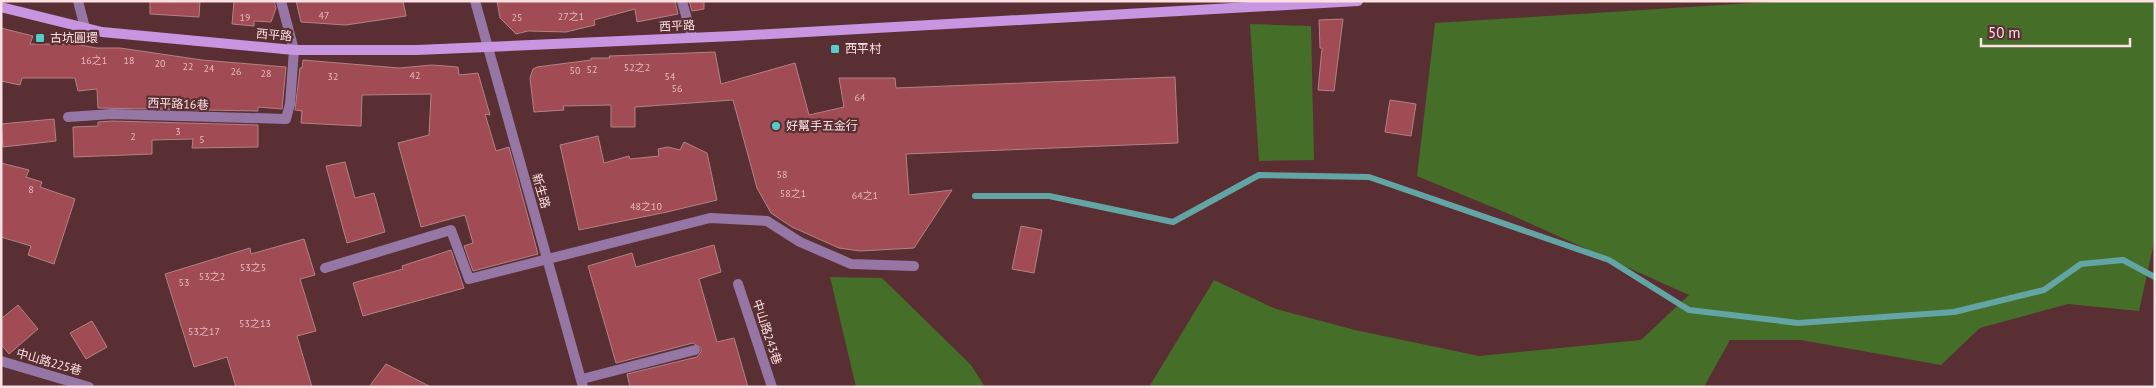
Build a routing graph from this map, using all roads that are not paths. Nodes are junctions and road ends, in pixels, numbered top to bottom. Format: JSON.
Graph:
{"nodes":[{"id":1,"x":78,"y":1,"type":"edge"},
{"id":2,"x":281,"y":1,"type":"edge"},
{"id":3,"x":475,"y":1,"type":"edge"},
{"id":4,"x":682,"y":1,"type":"edge"},
{"id":5,"x":1358,"y":1,"type":"edge"},
{"id":6,"x":1,"y":7,"type":"edge"},
{"id":7,"x":85,"y":28,"type":"junction"},
{"id":8,"x":692,"y":37,"type":"junction"},
{"id":9,"x":487,"y":48,"type":"junction"},
{"id":10,"x":294,"y":50,"type":"junction"},
{"id":11,"x":68,"y":117,"type":"dead end"},
{"id":12,"x":548,"y":260,"type":"junction"},
{"id":13,"x":914,"y":266,"type":"dead end"},
{"id":14,"x":325,"y":268,"type":"dead end"},
{"id":15,"x":738,"y":284,"type":"dead end"},
{"id":16,"x":695,"y":350,"type":"dead end"},
{"id":17,"x":1,"y":361,"type":"edge"},
{"id":18,"x":583,"y":383,"type":"edge"},
{"id":19,"x":89,"y":387,"type":"edge"},
{"id":20,"x":772,"y":387,"type":"edge"}],
"edges":[{"from":1,"to":7,"type":"street"},
{"from":2,"to":10,"type":"street"},
{"from":3,"to":9,"type":"street","name":"新生路"},
{"from":4,"to":8,"type":"street"},
{"from":5,"to":8,"type":"main road","name":"西平路"},
{"from":6,"to":7,"type":"main road","name":"西平路"},
{"from":7,"to":10,"type":"main road","name":"西平路"},
{"from":8,"to":9,"type":"main road","name":"西平路"},
{"from":9,"to":10,"type":"main road","name":"西平路"},
{"from":9,"to":12,"type":"street","name":"新生路"},
{"from":10,"to":11,"type":"street","name":"西平路16巷"},
{"from":12,"to":13,"type":"street"},
{"from":12,"to":14,"type":"street"},
{"from":12,"to":18,"type":"street","name":"新生路"},
{"from":15,"to":20,"type":"street","name":"中山路243巷"},
{"from":16,"to":18,"type":"street"},
{"from":17,"to":19,"type":"street","name":"中山路225巷"}]}
